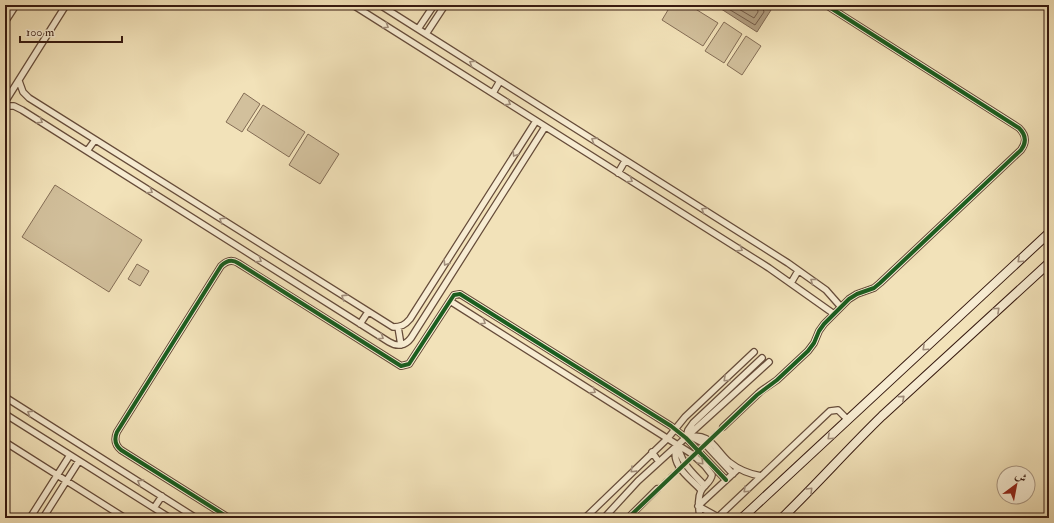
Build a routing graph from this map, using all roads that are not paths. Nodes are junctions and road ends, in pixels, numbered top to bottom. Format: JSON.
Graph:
{"nodes":[{"id":1,"x":16,"y":5,"type":"edge"},
{"id":2,"x":66,"y":5,"type":"edge"},
{"id":3,"x":354,"y":5,"type":"edge"},
{"id":4,"x":380,"y":5,"type":"edge"},
{"id":5,"x":434,"y":5,"type":"edge"},
{"id":6,"x":445,"y":5,"type":"edge"},
{"id":7,"x":826,"y":5,"type":"edge"},
{"id":8,"x":5,"y":22,"type":"edge"},
{"id":9,"x":418,"y":29,"type":"junction"},
{"id":10,"x":426,"y":34,"type":"junction"},
{"id":11,"x":19,"y":80,"type":"junction"},
{"id":12,"x":500,"y":81,"type":"junction"},
{"id":13,"x":493,"y":93,"type":"junction"},
{"id":14,"x":5,"y":102,"type":"edge"},
{"id":15,"x":5,"y":106,"type":"edge"},
{"id":16,"x":536,"y":121,"type":"junction"},
{"id":17,"x":545,"y":127,"type":"junction"},
{"id":18,"x":95,"y":140,"type":"junction"},
{"id":19,"x":87,"y":151,"type":"junction"},
{"id":20,"x":626,"y":160,"type":"junction"},
{"id":21,"x":618,"y":173,"type":"junction"},
{"id":22,"x":1049,"y":234,"type":"edge"},
{"id":23,"x":1049,"y":263,"type":"edge"},
{"id":24,"x":798,"y":271,"type":"junction"},
{"id":25,"x":791,"y":283,"type":"junction"},
{"id":26,"x":450,"y":301,"type":"junction"},
{"id":27,"x":841,"y":307,"type":"junction"},
{"id":28,"x":368,"y":312,"type":"junction"},
{"id":29,"x":834,"y":314,"type":"junction"},
{"id":30,"x":360,"y":324,"type":"junction"},
{"id":31,"x":398,"y":327,"type":"junction"},
{"id":32,"x":401,"y":345,"type":"junction"},
{"id":33,"x":754,"y":352,"type":"dead end"},
{"id":34,"x":762,"y":358,"type":"dead end"},
{"id":35,"x":769,"y":362,"type":"dead end"},
{"id":36,"x":5,"y":397,"type":"edge"},
{"id":37,"x":5,"y":414,"type":"edge"},
{"id":38,"x":848,"y":420,"type":"junction"},
{"id":39,"x":723,"y":427,"type":"tunnel mouth"},
{"id":40,"x":675,"y":429,"type":"junction"},
{"id":41,"x":668,"y":438,"type":"junction"},
{"id":42,"x":686,"y":438,"type":"junction"},
{"id":43,"x":5,"y":442,"type":"edge"},
{"id":44,"x":678,"y":444,"type":"junction"},
{"id":45,"x":652,"y":452,"type":"junction"},
{"id":46,"x":70,"y":455,"type":"junction"},
{"id":47,"x":79,"y":461,"type":"junction"},
{"id":48,"x":659,"y":462,"type":"junction"},
{"id":49,"x":738,"y":469,"type":"junction"},
{"id":50,"x":733,"y":474,"type":"junction"},
{"id":51,"x":57,"y":475,"type":"junction"},
{"id":52,"x":761,"y":476,"type":"junction"},
{"id":53,"x":726,"y":480,"type":"junction"},
{"id":54,"x":67,"y":481,"type":"junction"},
{"id":55,"x":703,"y":488,"type":"junction"},
{"id":56,"x":657,"y":489,"type":"tunnel mouth"},
{"id":57,"x":162,"y":496,"type":"junction"},
{"id":58,"x":698,"y":506,"type":"junction"},
{"id":59,"x":154,"y":508,"type":"junction"},
{"id":60,"x":30,"y":518,"type":"edge"},
{"id":61,"x":43,"y":518,"type":"edge"},
{"id":62,"x":125,"y":518,"type":"edge"},
{"id":63,"x":170,"y":518,"type":"edge"},
{"id":64,"x":196,"y":518,"type":"edge"},
{"id":65,"x":229,"y":518,"type":"edge"},
{"id":66,"x":585,"y":518,"type":"edge"},
{"id":67,"x":604,"y":518,"type":"edge"},
{"id":68,"x":628,"y":518,"type":"edge"},
{"id":69,"x":700,"y":518,"type":"edge"},
{"id":70,"x":717,"y":518,"type":"edge"},
{"id":71,"x":742,"y":518,"type":"edge"},
{"id":72,"x":782,"y":518,"type":"edge"}],
"edges":[{"from":1,"to":8,"type":"street"},
{"from":2,"to":11,"type":"street"},
{"from":3,"to":13,"type":"street","one_way":true},
{"from":4,"to":9,"type":"street"},
{"from":5,"to":9,"type":"street"},
{"from":6,"to":10,"type":"street"},
{"from":7,"to":27,"type":"street"},
{"from":9,"to":10,"type":"street"},
{"from":12,"to":10,"type":"street","one_way":true},
{"from":11,"to":14,"type":"street"},
{"from":11,"to":18,"type":"street"},
{"from":12,"to":13,"type":"street"},
{"from":20,"to":12,"type":"street","one_way":true},
{"from":13,"to":16,"type":"street","one_way":true},
{"from":15,"to":19,"type":"street","one_way":true},
{"from":16,"to":17,"type":"street"},
{"from":16,"to":31,"type":"street","one_way":true},
{"from":17,"to":21,"type":"street"},
{"from":17,"to":32,"type":"street"},
{"from":18,"to":19,"type":"street"},
{"from":28,"to":18,"type":"street","one_way":true},
{"from":19,"to":30,"type":"street","one_way":true},
{"from":20,"to":21,"type":"street"},
{"from":24,"to":20,"type":"street","one_way":true},
{"from":21,"to":25,"type":"street","one_way":true},
{"from":22,"to":38,"type":"main road","one_way":true},
{"from":72,"to":23,"type":"main road","one_way":true},
{"from":24,"to":25,"type":"street"},
{"from":27,"to":24,"type":"street","one_way":true},
{"from":25,"to":29,"type":"street"},
{"from":26,"to":40,"type":"street"},
{"from":26,"to":41,"type":"street","one_way":true},
{"from":26,"to":65,"type":"street"},
{"from":27,"to":29,"type":"street"},
{"from":28,"to":30,"type":"street"},
{"from":28,"to":31,"type":"street"},
{"from":29,"to":39,"type":"street"},
{"from":30,"to":32,"type":"street","one_way":true},
{"from":31,"to":32,"type":"street"},
{"from":33,"to":40,"type":"street","one_way":true},
{"from":34,"to":42,"type":"street"},
{"from":35,"to":42,"type":"street"},
{"from":57,"to":36,"type":"street","one_way":true},
{"from":37,"to":46,"type":"street"},
{"from":38,"to":52,"type":"street"},
{"from":38,"to":71,"type":"main road","one_way":true},
{"from":40,"to":41,"type":"street"},
{"from":40,"to":42,"type":"street"},
{"from":41,"to":44,"type":"street"},
{"from":41,"to":45,"type":"street"},
{"from":42,"to":44,"type":"street"},
{"from":42,"to":49,"type":"street"},
{"from":42,"to":50,"type":"street"},
{"from":42,"to":53,"type":"street"},
{"from":43,"to":51,"type":"street"},
{"from":44,"to":48,"type":"street"},
{"from":44,"to":55,"type":"street"},
{"from":44,"to":55,"type":"street","one_way":true},
{"from":45,"to":48,"type":"street"},
{"from":45,"to":66,"type":"street","one_way":true},
{"from":46,"to":47,"type":"street"},
{"from":46,"to":51,"type":"street"},
{"from":47,"to":54,"type":"street"},
{"from":47,"to":59,"type":"street"},
{"from":48,"to":67,"type":"street"},
{"from":49,"to":50,"type":"street"},
{"from":49,"to":52,"type":"street"},
{"from":50,"to":53,"type":"street"},
{"from":51,"to":54,"type":"street"},
{"from":51,"to":60,"type":"street"},
{"from":52,"to":70,"type":"street","one_way":true},
{"from":53,"to":58,"type":"street"},
{"from":54,"to":61,"type":"street"},
{"from":54,"to":62,"type":"street"},
{"from":55,"to":58,"type":"street"},
{"from":56,"to":68,"type":"street"},
{"from":57,"to":59,"type":"street"},
{"from":57,"to":64,"type":"street"},
{"from":58,"to":69,"type":"street"},
{"from":58,"to":70,"type":"street"},
{"from":59,"to":63,"type":"street"}]}
